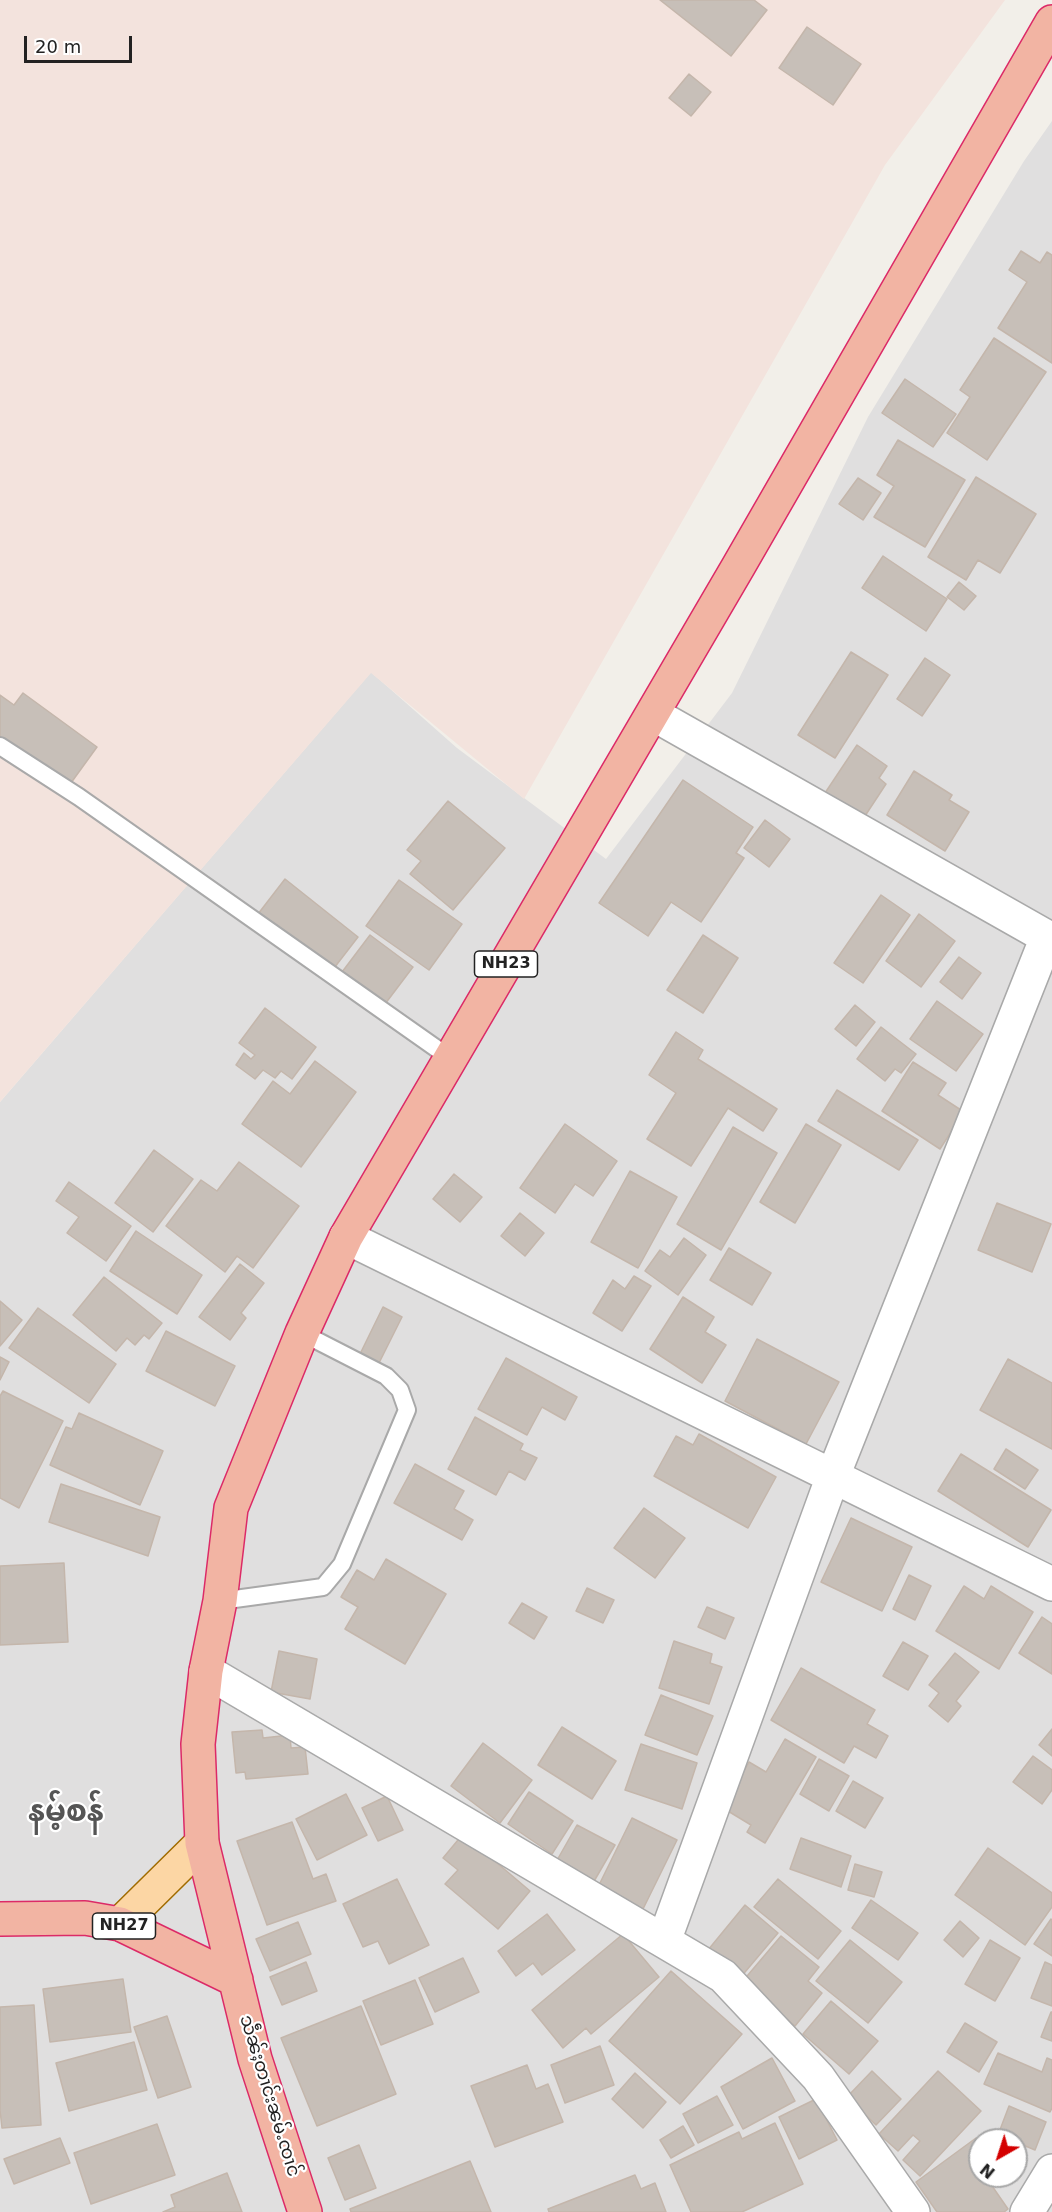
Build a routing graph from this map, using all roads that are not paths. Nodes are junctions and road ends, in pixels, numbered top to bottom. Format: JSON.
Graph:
{"nodes":[{"id":1,"x":1052,"y":22,"type":"edge"},
{"id":2,"x":652,"y":714,"type":"junction"},
{"id":3,"x":0,"y":746,"type":"edge"},
{"id":4,"x":1049,"y":939,"type":"edge"},
{"id":5,"x":450,"y":1058,"type":"junction"},
{"id":6,"x":346,"y":1237,"type":"junction"},
{"id":7,"x":302,"y":1333,"type":"junction"},
{"id":8,"x":833,"y":1476,"type":"junction"},
{"id":9,"x":1052,"y":1584,"type":"edge"},
{"id":10,"x":220,"y":1601,"type":"junction"},
{"id":11,"x":206,"y":1671,"type":"junction"},
{"id":12,"x":202,"y":1843,"type":"junction"},
{"id":13,"x":0,"y":1919,"type":"edge"},
{"id":14,"x":120,"y":1924,"type":"junction"},
{"id":15,"x":664,"y":1941,"type":"junction"},
{"id":16,"x":236,"y":1980,"type":"junction"},
{"id":17,"x":1052,"y":2171,"type":"edge"},
{"id":18,"x":305,"y":2212,"type":"edge"},
{"id":19,"x":913,"y":2212,"type":"edge"},
{"id":20,"x":1027,"y":2212,"type":"edge"}],
"edges":[{"from":1,"to":2,"type":"highway","number":"NH23"},
{"from":2,"to":4,"type":"street"},
{"from":2,"to":5,"type":"highway","number":"NH23"},
{"from":3,"to":5,"type":"lane"},
{"from":4,"to":8,"type":"street"},
{"from":5,"to":6,"type":"highway","number":"NH23"},
{"from":6,"to":7,"type":"highway","number":"NH23"},
{"from":6,"to":8,"type":"street"},
{"from":7,"to":10,"type":"highway","number":"NH23"},
{"from":7,"to":10,"type":"lane"},
{"from":8,"to":9,"type":"street"},
{"from":8,"to":15,"type":"street"},
{"from":10,"to":11,"type":"highway","number":"NH23"},
{"from":11,"to":12,"type":"highway","number":"NH23"},
{"from":11,"to":15,"type":"street"},
{"from":12,"to":14,"type":"main road"},
{"from":12,"to":16,"type":"highway","number":"NH23"},
{"from":13,"to":14,"type":"highway","number":"NH27"},
{"from":14,"to":16,"type":"highway","number":"NH27"},
{"from":15,"to":19,"type":"street"},
{"from":16,"to":18,"type":"highway","name":"သဵၼ်ႈတၢင်းၼမ်ႉၸၢင်"},
{"from":17,"to":20,"type":"street"}]}
